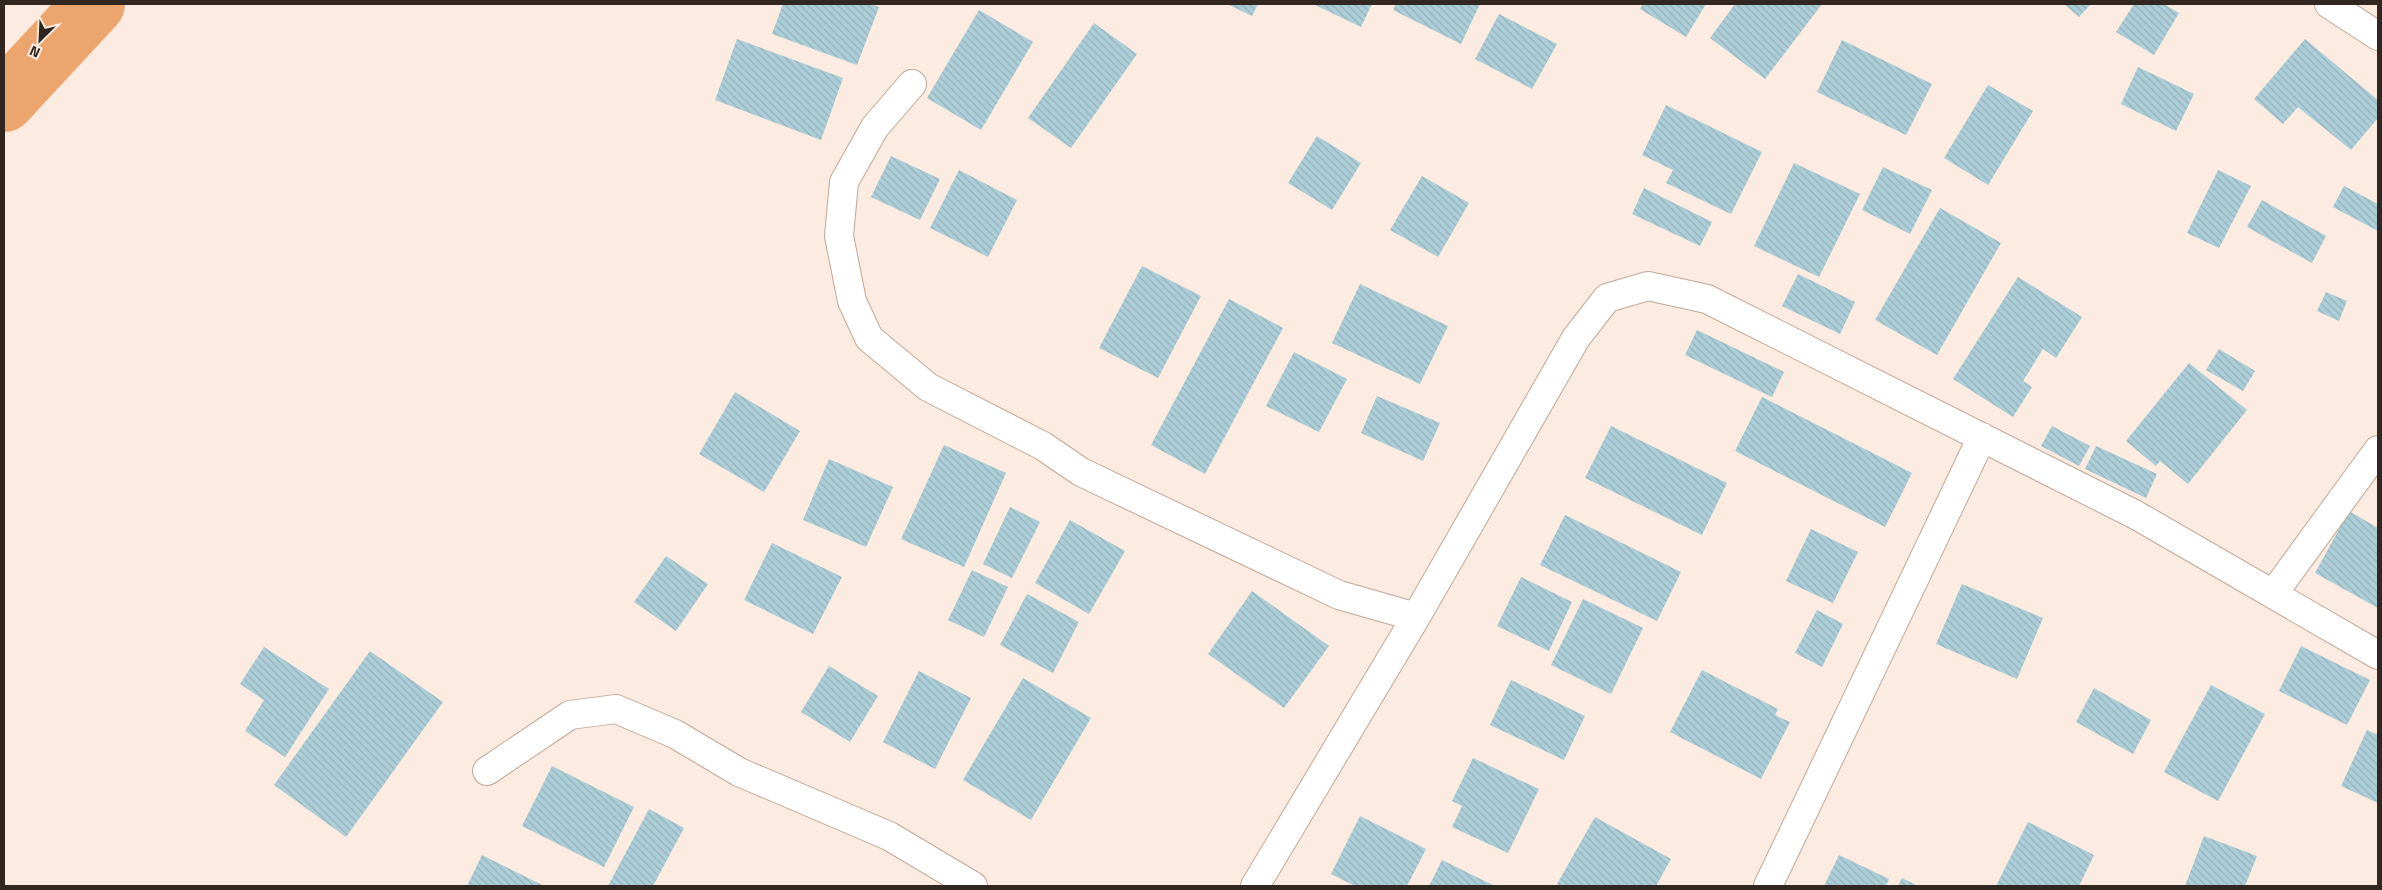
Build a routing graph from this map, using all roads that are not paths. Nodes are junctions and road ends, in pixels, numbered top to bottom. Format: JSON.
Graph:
{"nodes":[{"id":1,"x":2329,"y":4,"type":"edge"},
{"id":2,"x":2378,"y":36,"type":"edge"},
{"id":3,"x":912,"y":84,"type":"dead end"},
{"id":4,"x":1982,"y":437,"type":"junction"},
{"id":5,"x":2378,"y":450,"type":"edge"},
{"id":6,"x":2273,"y":594,"type":"junction"},
{"id":7,"x":1416,"y":617,"type":"junction"},
{"id":8,"x":2378,"y":655,"type":"edge"},
{"id":9,"x":487,"y":771,"type":"dead end"},
{"id":10,"x":973,"y":886,"type":"edge"},
{"id":11,"x":1255,"y":886,"type":"edge"},
{"id":12,"x":1768,"y":886,"type":"edge"}],
"edges":[{"from":1,"to":2,"type":"street"},
{"from":3,"to":7,"type":"street"},
{"from":4,"to":6,"type":"street"},
{"from":4,"to":7,"type":"street"},
{"from":4,"to":12,"type":"street"},
{"from":5,"to":6,"type":"street"},
{"from":6,"to":8,"type":"street"},
{"from":7,"to":11,"type":"street"},
{"from":9,"to":10,"type":"street"}]}
